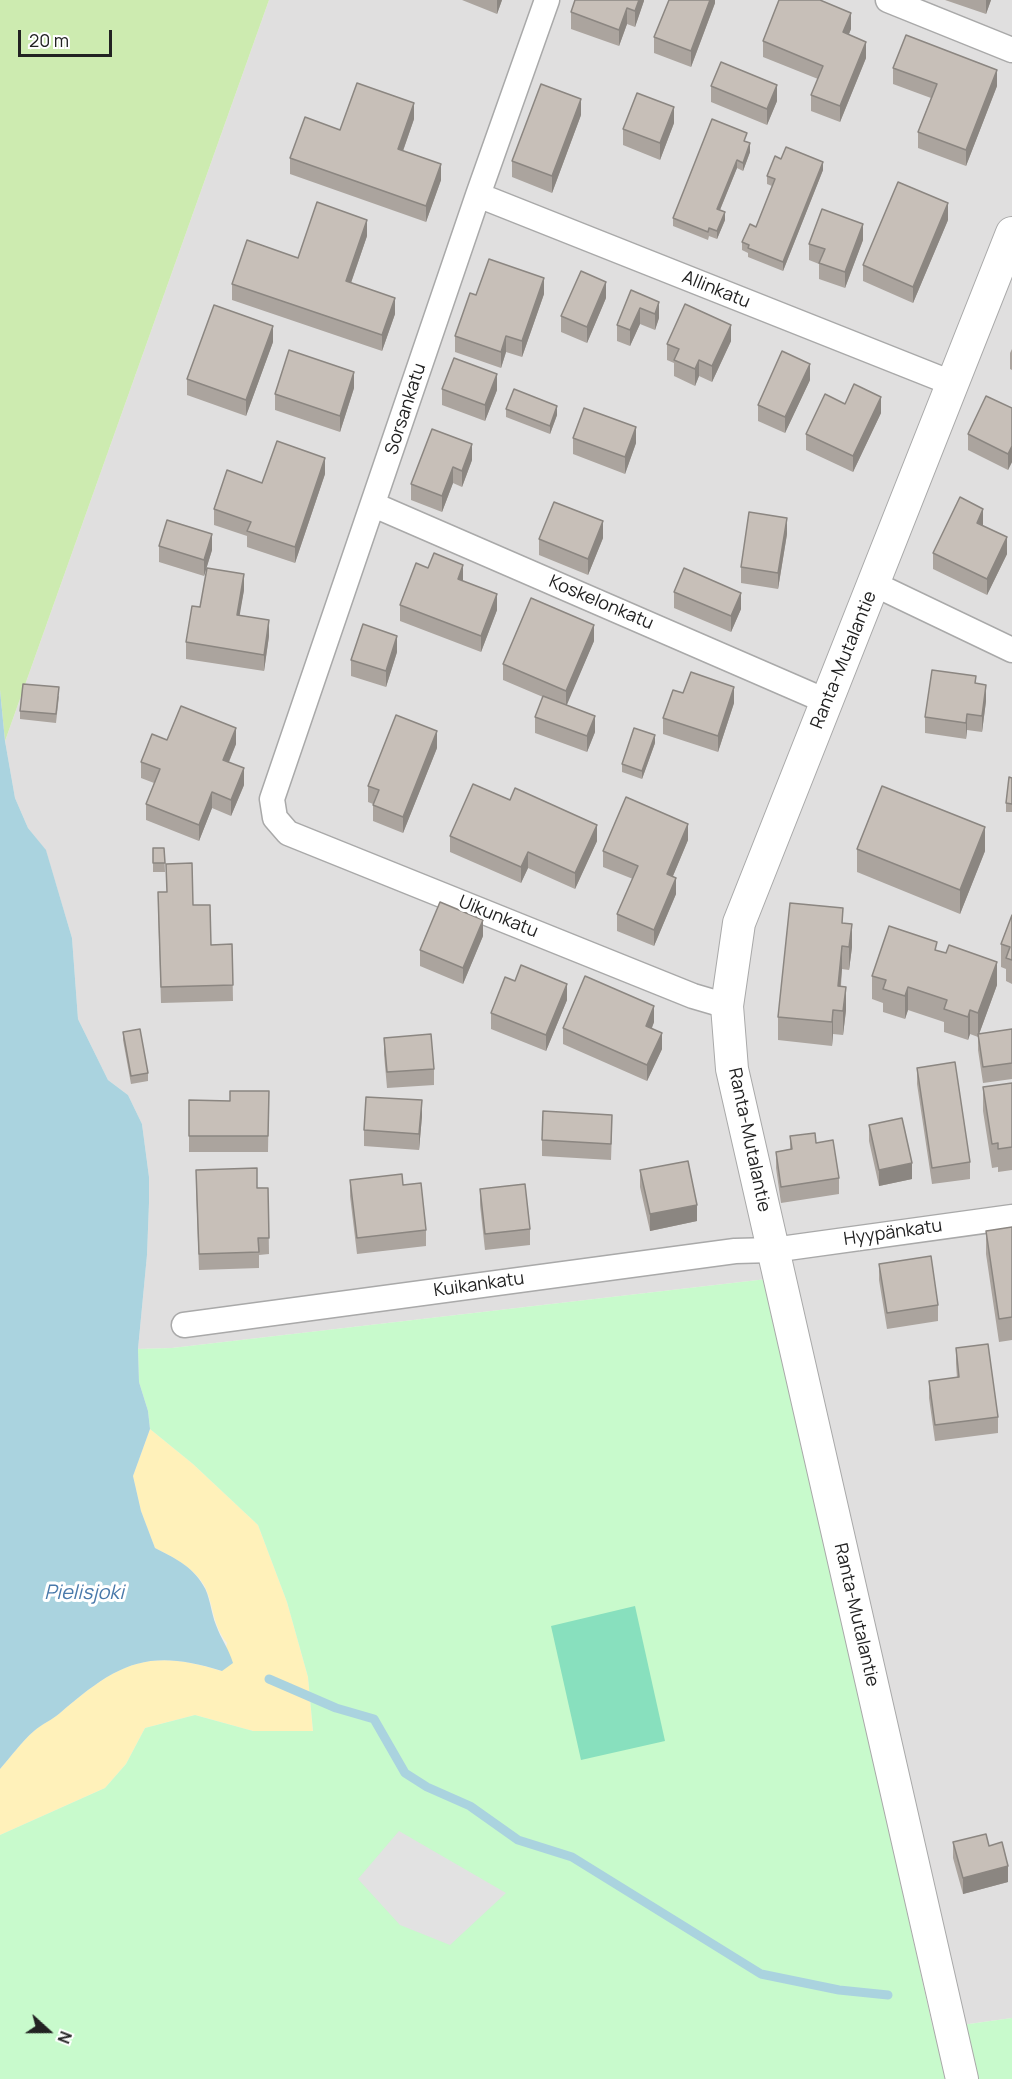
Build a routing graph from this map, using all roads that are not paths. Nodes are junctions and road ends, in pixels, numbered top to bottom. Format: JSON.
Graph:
{"nodes":[{"id":1,"x":547,"y":0,"type":"edge"},
{"id":2,"x":888,"y":0,"type":"edge"},
{"id":3,"x":1012,"y":50,"type":"edge"},
{"id":4,"x":478,"y":195,"type":"junction"},
{"id":5,"x":1012,"y":233,"type":"edge"},
{"id":6,"x":954,"y":384,"type":"junction"},
{"id":7,"x":374,"y":505,"type":"junction"},
{"id":8,"x":874,"y":584,"type":"junction"},
{"id":9,"x":1012,"y":650,"type":"edge"},
{"id":10,"x":828,"y":702,"type":"junction"},
{"id":11,"x":275,"y":818,"type":"joint"},
{"id":12,"x":727,"y":1006,"type":"junction"},
{"id":13,"x":1012,"y":1217,"type":"edge"},
{"id":14,"x":773,"y":1250,"type":"junction"},
{"id":15,"x":184,"y":1325,"type":"dead end"},
{"id":16,"x":962,"y":2079,"type":"edge"}],
"edges":[{"from":1,"to":4,"type":"street","name":"Sorsankatu"},
{"from":2,"to":3,"type":"street"},
{"from":4,"to":6,"type":"street","name":"Allinkatu"},
{"from":4,"to":7,"type":"street","name":"Sorsankatu"},
{"from":5,"to":6,"type":"street","name":"Ranta-Mutalantie"},
{"from":6,"to":8,"type":"street","name":"Ranta-Mutalantie"},
{"from":7,"to":10,"type":"street","name":"Koskelonkatu"},
{"from":7,"to":11,"type":"street","name":"Sorsankatu"},
{"from":8,"to":9,"type":"street"},
{"from":8,"to":10,"type":"street","name":"Ranta-Mutalantie"},
{"from":10,"to":12,"type":"street","name":"Ranta-Mutalantie"},
{"from":11,"to":12,"type":"street","name":"Uikunkatu"},
{"from":12,"to":14,"type":"street","name":"Ranta-Mutalantie"},
{"from":13,"to":14,"type":"street","name":"Hyypänkatu"},
{"from":14,"to":15,"type":"street","name":"Kuikankatu"},
{"from":14,"to":16,"type":"street","name":"Ranta-Mutalantie"}]}
